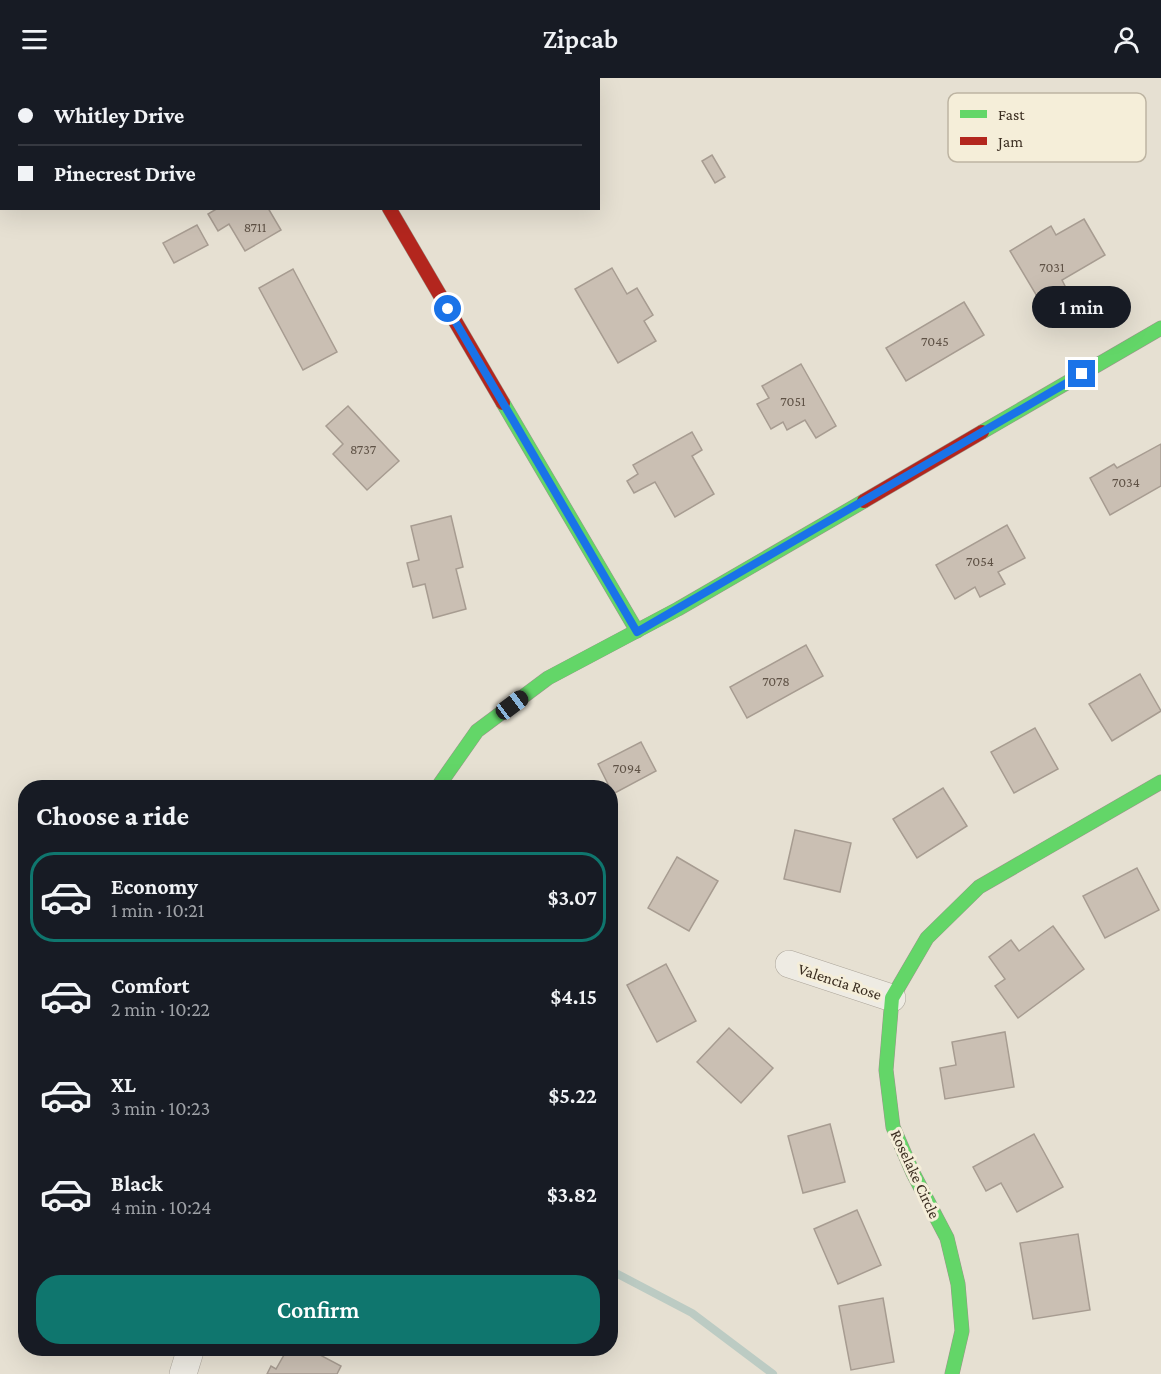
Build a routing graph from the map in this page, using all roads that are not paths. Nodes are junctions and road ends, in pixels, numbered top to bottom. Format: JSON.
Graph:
{"nodes":[{"id":1,"x":390,"y":210,"type":"edge"},
{"id":2,"x":1161,"y":328,"type":"edge"},
{"id":3,"x":637,"y":632,"type":"junction"},
{"id":4,"x":443,"y":780,"type":"edge"},
{"id":5,"x":1161,"y":782,"type":"edge"},
{"id":6,"x":789,"y":964,"type":"dead end"},
{"id":7,"x":892,"y":998,"type":"junction"},
{"id":8,"x":189,"y":1356,"type":"edge"},
{"id":9,"x":183,"y":1374,"type":"edge"},
{"id":10,"x":952,"y":1374,"type":"edge"}],
"edges":[{"from":1,"to":3,"type":"street"},
{"from":2,"to":3,"type":"street"},
{"from":3,"to":4,"type":"street"},
{"from":5,"to":7,"type":"street","name":"Roselake Circle"},
{"from":6,"to":7,"type":"street","name":"Valencia Rose"},
{"from":7,"to":10,"type":"street","name":"Roselake Circle"},
{"from":8,"to":9,"type":"street"}]}
